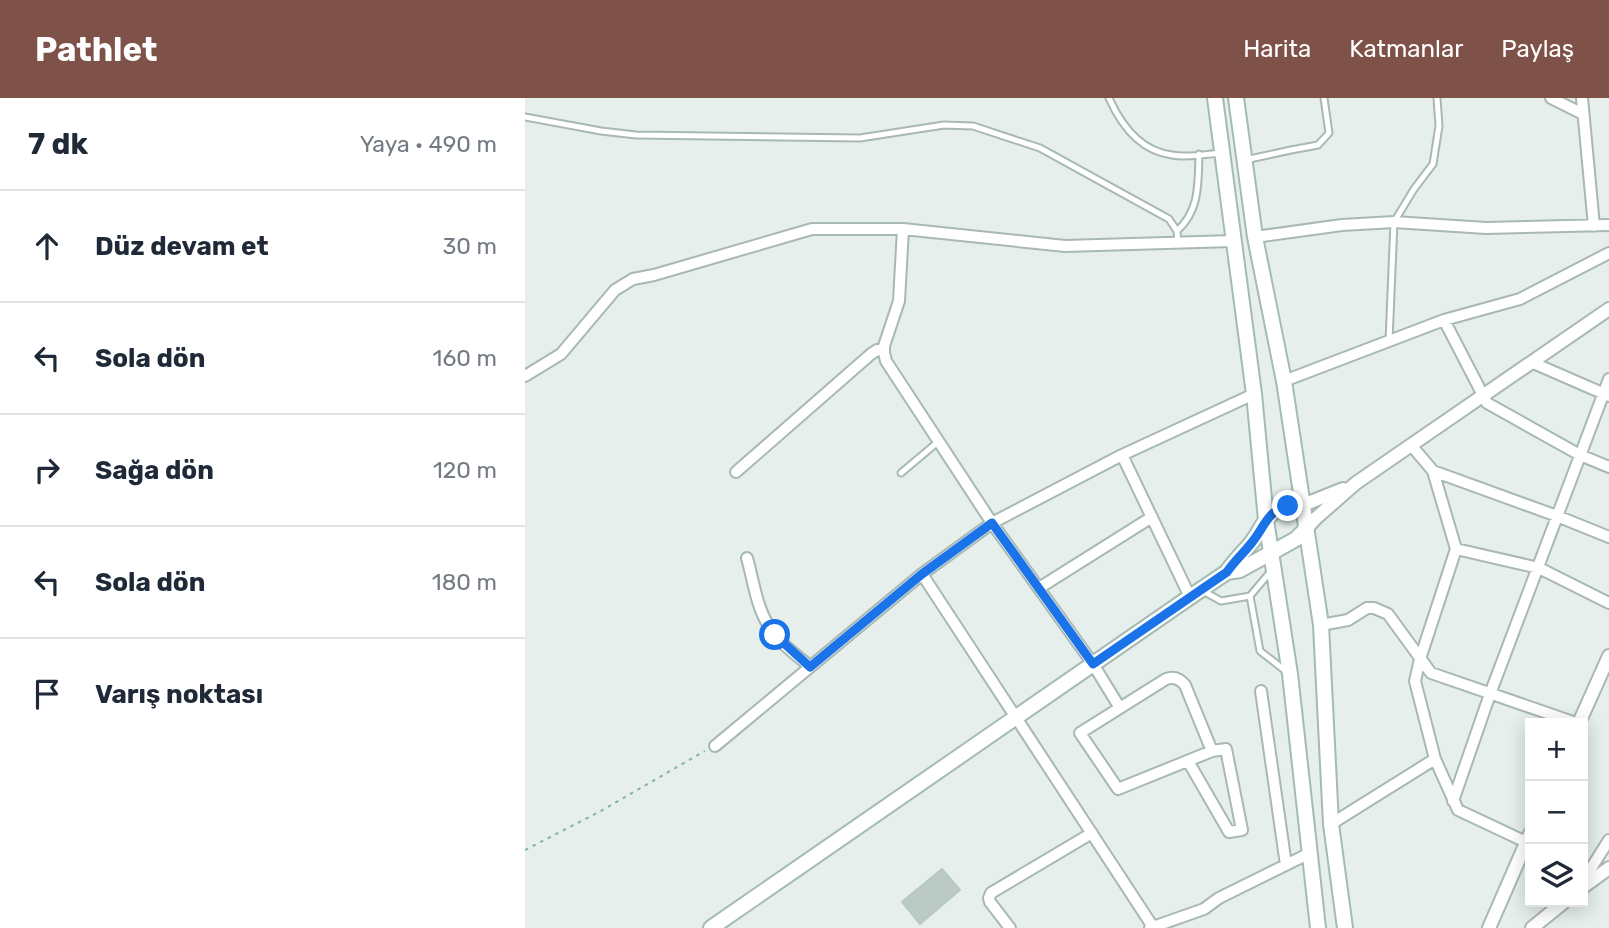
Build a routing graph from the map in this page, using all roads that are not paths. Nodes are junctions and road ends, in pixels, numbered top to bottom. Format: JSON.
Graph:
{"nodes":[{"id":1,"x":1109,"y":98,"type":"edge"},
{"id":2,"x":1215,"y":98,"type":"edge"},
{"id":3,"x":1236,"y":98,"type":"edge"},
{"id":4,"x":1324,"y":98,"type":"edge"},
{"id":5,"x":1437,"y":98,"type":"edge"},
{"id":6,"x":1551,"y":98,"type":"edge"},
{"id":7,"x":1582,"y":98,"type":"edge"},
{"id":8,"x":1583,"y":114,"type":"junction"},
{"id":9,"x":525,"y":117,"type":"edge"},
{"id":10,"x":1222,"y":153,"type":"junction"},
{"id":11,"x":1199,"y":155,"type":"junction"},
{"id":12,"x":1244,"y":160,"type":"junction"},
{"id":13,"x":1394,"y":222,"type":"junction"},
{"id":14,"x":1609,"y":225,"type":"edge"},
{"id":15,"x":1594,"y":226,"type":"junction"},
{"id":16,"x":903,"y":229,"type":"junction"},
{"id":17,"x":1177,"y":237,"type":"junction"},
{"id":18,"x":1255,"y":237,"type":"junction"},
{"id":19,"x":1233,"y":241,"type":"junction"},
{"id":20,"x":1609,"y":253,"type":"edge"},
{"id":21,"x":1609,"y":309,"type":"edge"},
{"id":22,"x":1444,"y":320,"type":"junction"},
{"id":23,"x":1389,"y":341,"type":"junction"},
{"id":24,"x":884,"y":350,"type":"junction"},
{"id":25,"x":1531,"y":362,"type":"junction"},
{"id":26,"x":525,"y":376,"type":"edge"},
{"id":27,"x":1609,"y":379,"type":"edge"},
{"id":28,"x":1285,"y":381,"type":"junction"},
{"id":29,"x":1254,"y":394,"type":"junction"},
{"id":30,"x":1482,"y":396,"type":"junction"},
{"id":31,"x":1606,"y":396,"type":"edge"},
{"id":32,"x":939,"y":441,"type":"junction"},
{"id":33,"x":1411,"y":445,"type":"junction"},
{"id":34,"x":1580,"y":454,"type":"junction"},
{"id":35,"x":1122,"y":455,"type":"junction"},
{"id":36,"x":1609,"y":467,"type":"edge"},
{"id":37,"x":1433,"y":471,"type":"junction"},
{"id":38,"x":736,"y":472,"type":"dead end"},
{"id":39,"x":901,"y":473,"type":"dead end"},
{"id":40,"x":1356,"y":483,"type":"junction"},
{"id":41,"x":1303,"y":505,"type":"junction"},
{"id":42,"x":1557,"y":516,"type":"junction"},
{"id":43,"x":1152,"y":517,"type":"junction"},
{"id":44,"x":1266,"y":520,"type":"junction"},
{"id":45,"x":992,"y":523,"type":"junction"},
{"id":46,"x":1306,"y":529,"type":"junction"},
{"id":47,"x":1609,"y":537,"type":"edge"},
{"id":48,"x":1456,"y":549,"type":"junction"},
{"id":49,"x":1271,"y":552,"type":"junction"},
{"id":50,"x":747,"y":558,"type":"dead end"},
{"id":51,"x":1539,"y":568,"type":"junction"},
{"id":52,"x":1273,"y":569,"type":"junction"},
{"id":53,"x":1227,"y":572,"type":"junction"},
{"id":54,"x":922,"y":574,"type":"junction"},
{"id":55,"x":1039,"y":588,"type":"junction"},
{"id":56,"x":1195,"y":593,"type":"junction"},
{"id":57,"x":1249,"y":596,"type":"junction"},
{"id":58,"x":1609,"y":603,"type":"edge"},
{"id":59,"x":1321,"y":625,"type":"junction"},
{"id":60,"x":1609,"y":656,"type":"edge"},
{"id":61,"x":1420,"y":659,"type":"junction"},
{"id":62,"x":1093,"y":664,"type":"junction"},
{"id":63,"x":810,"y":667,"type":"junction"},
{"id":64,"x":1290,"y":674,"type":"junction"},
{"id":65,"x":1605,"y":677,"type":"edge"},
{"id":66,"x":1261,"y":691,"type":"dead end"},
{"id":67,"x":1490,"y":694,"type":"junction"},
{"id":68,"x":1120,"y":708,"type":"junction"},
{"id":69,"x":1016,"y":716,"type":"junction"},
{"id":70,"x":1562,"y":718,"type":"edge"},
{"id":71,"x":1580,"y":718,"type":"edge"},
{"id":72,"x":715,"y":746,"type":"road end"},
{"id":73,"x":1212,"y":751,"type":"junction"},
{"id":74,"x":1434,"y":758,"type":"junction"},
{"id":75,"x":1188,"y":761,"type":"junction"},
{"id":76,"x":1453,"y":801,"type":"junction"},
{"id":77,"x":1331,"y":824,"type":"junction"},
{"id":78,"x":1092,"y":833,"type":"junction"},
{"id":79,"x":1525,"y":837,"type":"edge"},
{"id":80,"x":1609,"y":840,"type":"edge"},
{"id":81,"x":1525,"y":844,"type":"edge"},
{"id":82,"x":1310,"y":853,"type":"junction"},
{"id":83,"x":1286,"y":865,"type":"junction"},
{"id":84,"x":1588,"y":873,"type":"edge"},
{"id":85,"x":1606,"y":875,"type":"edge"},
{"id":86,"x":1588,"y":884,"type":"edge"},
{"id":87,"x":1558,"y":907,"type":"edge"},
{"id":88,"x":711,"y":928,"type":"edge"},
{"id":89,"x":1010,"y":928,"type":"edge"},
{"id":90,"x":1151,"y":928,"type":"edge"},
{"id":91,"x":1318,"y":928,"type":"edge"},
{"id":92,"x":1345,"y":928,"type":"edge"},
{"id":93,"x":1489,"y":928,"type":"edge"},
{"id":94,"x":1534,"y":928,"type":"edge"}],
"edges":[{"from":1,"to":11,"type":"lane"},
{"from":2,"to":10,"type":"main road"},
{"from":3,"to":12,"type":"main road"},
{"from":4,"to":12,"type":"lane"},
{"from":5,"to":13,"type":"lane"},
{"from":6,"to":8,"type":"street"},
{"from":7,"to":8,"type":"street"},
{"from":8,"to":15,"type":"street"},
{"from":9,"to":17,"type":"lane"},
{"from":10,"to":11,"type":"lane"},
{"from":10,"to":19,"type":"main road"},
{"from":11,"to":17,"type":"lane"},
{"from":12,"to":18,"type":"main road"},
{"from":13,"to":15,"type":"street"},
{"from":13,"to":18,"type":"street"},
{"from":13,"to":23,"type":"lane"},
{"from":14,"to":15,"type":"street"},
{"from":16,"to":17,"type":"street"},
{"from":16,"to":24,"type":"street"},
{"from":16,"to":26,"type":"street"},
{"from":17,"to":19,"type":"street"},
{"from":18,"to":28,"type":"main road"},
{"from":19,"to":29,"type":"main road"},
{"from":20,"to":22,"type":"street"},
{"from":21,"to":25,"type":"street"},
{"from":22,"to":23,"type":"street"},
{"from":22,"to":30,"type":"street"},
{"from":23,"to":28,"type":"street"},
{"from":24,"to":32,"type":"street"},
{"from":24,"to":38,"type":"street"},
{"from":25,"to":30,"type":"street"},
{"from":25,"to":31,"type":"street"},
{"from":27,"to":31,"type":"street"},
{"from":28,"to":41,"type":"main road"},
{"from":29,"to":35,"type":"street"},
{"from":29,"to":44,"type":"main road"},
{"from":30,"to":33,"type":"street"},
{"from":30,"to":34,"type":"street"},
{"from":31,"to":34,"type":"street"},
{"from":32,"to":39,"type":"lane"},
{"from":32,"to":45,"type":"street"},
{"from":33,"to":37,"type":"street"},
{"from":33,"to":40,"type":"street"},
{"from":34,"to":36,"type":"street"},
{"from":34,"to":42,"type":"street"},
{"from":35,"to":43,"type":"street"},
{"from":35,"to":45,"type":"street"},
{"from":37,"to":42,"type":"street"},
{"from":37,"to":48,"type":"street"},
{"from":40,"to":41,"type":"street"},
{"from":40,"to":46,"type":"street"},
{"from":41,"to":44,"type":"main road"},
{"from":41,"to":46,"type":"main road"},
{"from":42,"to":47,"type":"street"},
{"from":42,"to":51,"type":"street"},
{"from":43,"to":55,"type":"street"},
{"from":43,"to":56,"type":"street"},
{"from":44,"to":49,"type":"main road"},
{"from":44,"to":53,"type":"main road"},
{"from":45,"to":54,"type":"street"},
{"from":45,"to":55,"type":"street"},
{"from":46,"to":49,"type":"main road"},
{"from":46,"to":59,"type":"main road"},
{"from":48,"to":51,"type":"street"},
{"from":48,"to":61,"type":"street"},
{"from":49,"to":52,"type":"main road"},
{"from":49,"to":53,"type":"main road"},
{"from":50,"to":63,"type":"street"},
{"from":51,"to":58,"type":"street"},
{"from":51,"to":67,"type":"street"},
{"from":52,"to":57,"type":"lane"},
{"from":52,"to":64,"type":"main road"},
{"from":53,"to":56,"type":"main road"},
{"from":54,"to":63,"type":"street"},
{"from":54,"to":69,"type":"street"},
{"from":55,"to":62,"type":"street"},
{"from":56,"to":57,"type":"lane"},
{"from":56,"to":62,"type":"main road"},
{"from":57,"to":64,"type":"lane"},
{"from":59,"to":61,"type":"street"},
{"from":59,"to":77,"type":"main road"},
{"from":60,"to":65,"type":"street"},
{"from":61,"to":67,"type":"street"},
{"from":61,"to":74,"type":"street"},
{"from":62,"to":68,"type":"street"},
{"from":62,"to":69,"type":"main road"},
{"from":63,"to":72,"type":"street"},
{"from":64,"to":82,"type":"main road"},
{"from":65,"to":71,"type":"street"},
{"from":66,"to":83,"type":"street"},
{"from":67,"to":70,"type":"street"},
{"from":67,"to":76,"type":"street"},
{"from":68,"to":73,"type":"street"},
{"from":68,"to":75,"type":"street"},
{"from":69,"to":78,"type":"street"},
{"from":69,"to":88,"type":"main road"},
{"from":73,"to":75,"type":"street"},
{"from":73,"to":75,"type":"street"},
{"from":74,"to":76,"type":"street"},
{"from":74,"to":77,"type":"street"},
{"from":76,"to":79,"type":"street"},
{"from":77,"to":92,"type":"main road"},
{"from":78,"to":89,"type":"street"},
{"from":78,"to":90,"type":"street"},
{"from":80,"to":84,"type":"street"},
{"from":81,"to":93,"type":"street"},
{"from":82,"to":83,"type":"street"},
{"from":82,"to":91,"type":"main road"},
{"from":83,"to":90,"type":"street"},
{"from":85,"to":86,"type":"street"},
{"from":87,"to":94,"type":"street"}]}
